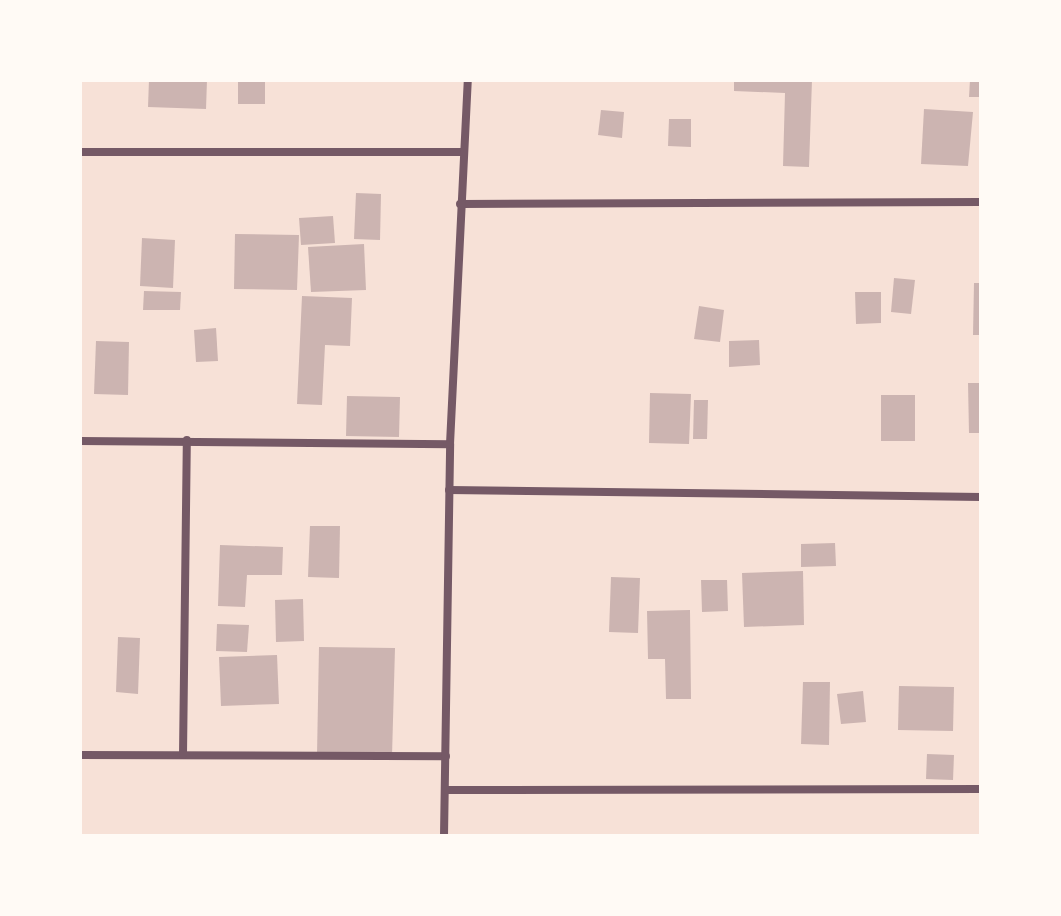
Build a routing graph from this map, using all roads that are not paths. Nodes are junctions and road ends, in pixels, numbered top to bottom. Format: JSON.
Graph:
{"nodes":[{"id":1,"x":468,"y":80,"type":"edge"},
{"id":2,"x":80,"y":152,"type":"edge"},
{"id":3,"x":464,"y":152,"type":"junction"},
{"id":4,"x":981,"y":202,"type":"edge"},
{"id":5,"x":460,"y":204,"type":"junction"},
{"id":6,"x":187,"y":440,"type":"junction"},
{"id":7,"x":80,"y":441,"type":"edge"},
{"id":8,"x":450,"y":444,"type":"junction"},
{"id":9,"x":449,"y":490,"type":"junction"},
{"id":10,"x":981,"y":497,"type":"edge"},
{"id":11,"x":80,"y":755,"type":"edge"},
{"id":12,"x":183,"y":755,"type":"junction"},
{"id":13,"x":446,"y":756,"type":"junction"},
{"id":14,"x":981,"y":789,"type":"edge"},
{"id":15,"x":445,"y":790,"type":"junction"},
{"id":16,"x":444,"y":836,"type":"edge"}],
"edges":[{"from":1,"to":3,"type":"street"},
{"from":2,"to":3,"type":"street"},
{"from":3,"to":5,"type":"street"},
{"from":4,"to":5,"type":"street"},
{"from":5,"to":8,"type":"street"},
{"from":6,"to":7,"type":"street"},
{"from":6,"to":8,"type":"street"},
{"from":6,"to":12,"type":"street"},
{"from":8,"to":9,"type":"street"},
{"from":9,"to":10,"type":"street"},
{"from":9,"to":13,"type":"street"},
{"from":11,"to":12,"type":"street"},
{"from":12,"to":13,"type":"street"},
{"from":13,"to":15,"type":"street"},
{"from":14,"to":15,"type":"street"},
{"from":15,"to":16,"type":"street"}]}
